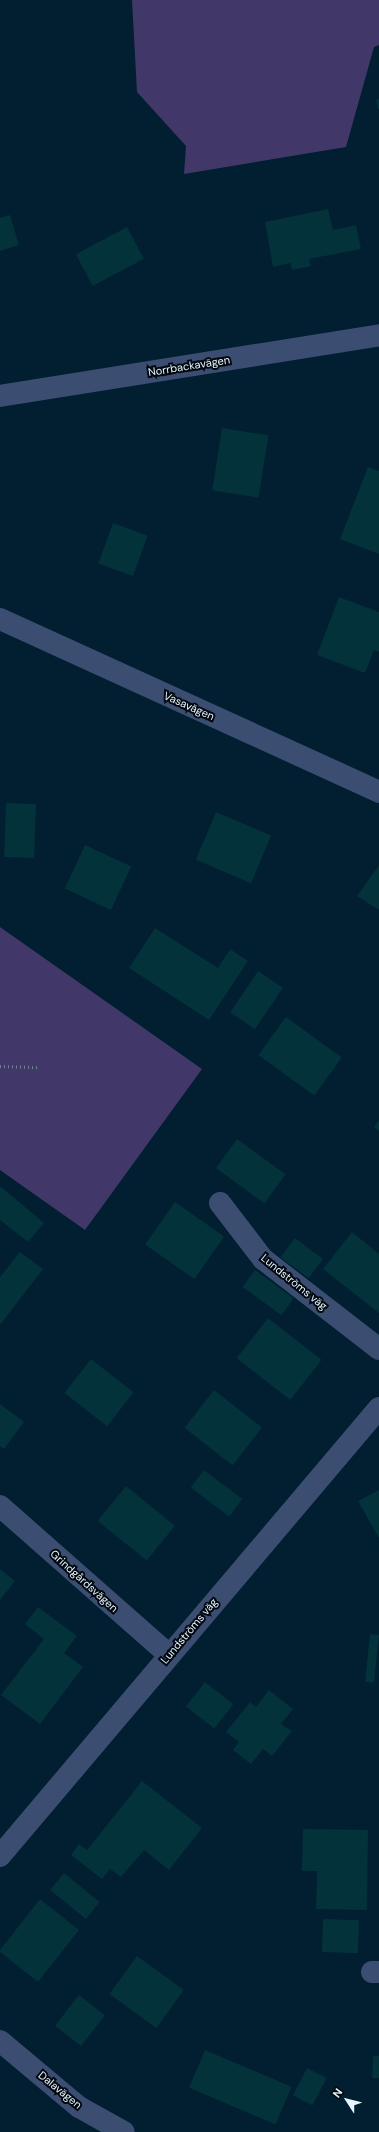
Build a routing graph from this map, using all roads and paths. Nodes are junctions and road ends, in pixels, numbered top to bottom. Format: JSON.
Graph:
{"nodes":[{"id":1,"x":379,"y":335,"type":"edge"},
{"id":2,"x":0,"y":396,"type":"edge"},
{"id":3,"x":0,"y":619,"type":"edge"},
{"id":4,"x":379,"y":792,"type":"edge"},
{"id":5,"x":0,"y":1066,"type":"edge"},
{"id":6,"x":38,"y":1067,"type":"dead end"},
{"id":7,"x":220,"y":1203,"type":"dead end"},
{"id":8,"x":379,"y":1349,"type":"edge"},
{"id":9,"x":379,"y":1408,"type":"edge"},
{"id":10,"x":0,"y":1506,"type":"edge"},
{"id":11,"x":169,"y":1655,"type":"junction"},
{"id":12,"x":0,"y":1856,"type":"edge"},
{"id":13,"x":0,"y":2041,"type":"edge"},
{"id":14,"x":124,"y":2132,"type":"edge"}],
"edges":[{"from":1,"to":2,"type":"street","name":"Norrbackavägen"},
{"from":3,"to":4,"type":"street","name":"Vasavägen"},
{"from":5,"to":6,"type":"path"},
{"from":7,"to":8,"type":"street","name":"Lundströms väg"},
{"from":9,"to":11,"type":"street","name":"Lundströms väg"},
{"from":10,"to":11,"type":"street","name":"Grindgårdsvägen"},
{"from":11,"to":12,"type":"street","name":"Lundströms väg"},
{"from":13,"to":14,"type":"street","name":"Dalavägen"}]}
